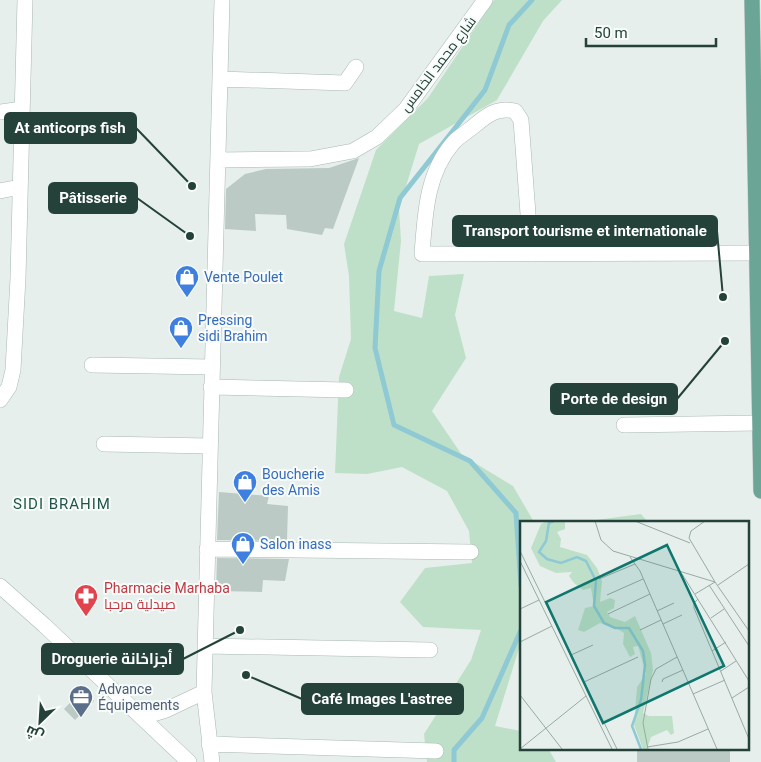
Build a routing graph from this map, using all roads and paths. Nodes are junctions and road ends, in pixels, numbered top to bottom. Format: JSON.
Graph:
{"nodes":[{"id":1,"x":25,"y":0,"type":"edge"},
{"id":2,"x":222,"y":0,"type":"edge"},
{"id":3,"x":485,"y":0,"type":"edge"},
{"id":4,"x":752,"y":0,"type":"edge"},
{"id":5,"x":356,"y":67,"type":"dead end"},
{"id":6,"x":220,"y":79,"type":"junction"},
{"id":7,"x":22,"y":109,"type":"junction"},
{"id":8,"x":0,"y":112,"type":"edge"},
{"id":9,"x":218,"y":160,"type":"junction"},
{"id":10,"x":20,"y":187,"type":"junction"},
{"id":11,"x":0,"y":191,"type":"edge"},
{"id":12,"x":532,"y":254,"type":"junction"},
{"id":13,"x":757,"y":254,"type":"junction"},
{"id":14,"x":92,"y":365,"type":"dead end"},
{"id":15,"x":212,"y":367,"type":"junction"},
{"id":16,"x":211,"y":387,"type":"junction"},
{"id":17,"x":346,"y":390,"type":"dead end"},
{"id":18,"x":0,"y":400,"type":"edge"},
{"id":19,"x":760,"y":423,"type":"junction"},
{"id":20,"x":624,"y":425,"type":"dead end"},
{"id":21,"x":104,"y":444,"type":"dead end"},
{"id":22,"x":210,"y":446,"type":"junction"},
{"id":23,"x":761,"y":491,"type":"edge"},
{"id":24,"x":207,"y":549,"type":"junction"},
{"id":25,"x":471,"y":552,"type":"dead end"},
{"id":26,"x":0,"y":586,"type":"edge"},
{"id":27,"x":205,"y":646,"type":"junction"},
{"id":28,"x":430,"y":650,"type":"dead end"},
{"id":29,"x":204,"y":692,"type":"junction"},
{"id":30,"x":143,"y":717,"type":"junction"},
{"id":31,"x":209,"y":744,"type":"junction"},
{"id":32,"x":436,"y":751,"type":"dead end"},
{"id":33,"x":189,"y":762,"type":"edge"},
{"id":34,"x":212,"y":762,"type":"edge"}],
"edges":[{"from":1,"to":7,"type":"street"},
{"from":2,"to":6,"type":"street"},
{"from":3,"to":9,"type":"street","name":"شارع محمد الخامس"},
{"from":4,"to":13,"type":"main road"},
{"from":5,"to":6,"type":"street"},
{"from":6,"to":9,"type":"street"},
{"from":7,"to":8,"type":"street"},
{"from":7,"to":10,"type":"street"},
{"from":9,"to":15,"type":"street"},
{"from":10,"to":11,"type":"street"},
{"from":10,"to":18,"type":"street"},
{"from":12,"to":12,"type":"street"},
{"from":12,"to":13,"type":"street"},
{"from":13,"to":19,"type":"main road"},
{"from":14,"to":15,"type":"street"},
{"from":15,"to":16,"type":"street"},
{"from":16,"to":17,"type":"street"},
{"from":16,"to":22,"type":"street"},
{"from":19,"to":20,"type":"street"},
{"from":19,"to":23,"type":"main road"},
{"from":21,"to":22,"type":"street"},
{"from":22,"to":24,"type":"street"},
{"from":24,"to":25,"type":"street"},
{"from":24,"to":27,"type":"street"},
{"from":26,"to":30,"type":"street"},
{"from":27,"to":28,"type":"street"},
{"from":27,"to":29,"type":"street"},
{"from":29,"to":30,"type":"street"},
{"from":29,"to":31,"type":"street"},
{"from":30,"to":33,"type":"street"},
{"from":31,"to":32,"type":"street"},
{"from":31,"to":34,"type":"street"}]}
